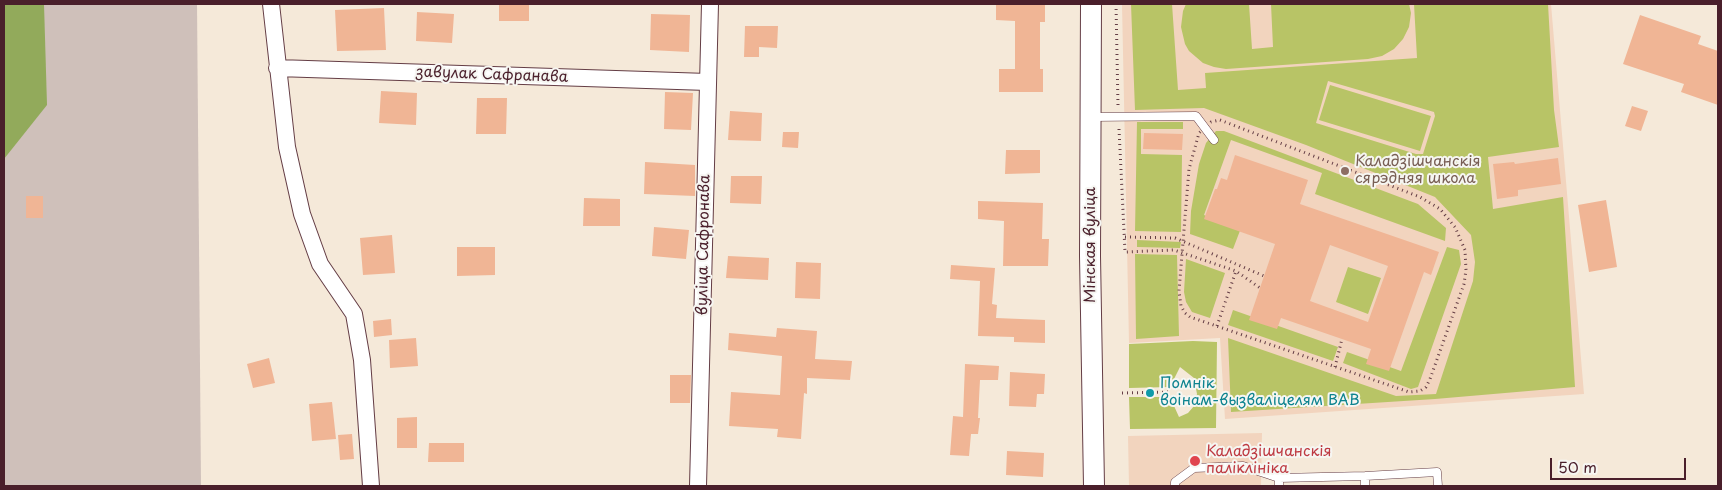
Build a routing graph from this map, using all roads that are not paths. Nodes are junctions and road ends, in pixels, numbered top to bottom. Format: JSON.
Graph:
{"nodes":[{"id":1,"x":271,"y":4,"type":"edge"},
{"id":2,"x":710,"y":4,"type":"edge"},
{"id":3,"x":1091,"y":4,"type":"edge"},
{"id":4,"x":277,"y":68,"type":"junction"},
{"id":5,"x":708,"y":82,"type":"junction"},
{"id":6,"x":1091,"y":117,"type":"junction"},
{"id":7,"x":1214,"y":140,"type":"dead end"},
{"id":8,"x":1365,"y":476,"type":"junction"},
{"id":9,"x":1279,"y":482,"type":"edge"},
{"id":10,"x":371,"y":486,"type":"edge"},
{"id":11,"x":698,"y":486,"type":"edge"},
{"id":12,"x":1094,"y":486,"type":"edge"},
{"id":13,"x":1175,"y":486,"type":"edge"},
{"id":14,"x":1365,"y":486,"type":"edge"},
{"id":15,"x":1438,"y":486,"type":"edge"}],
"edges":[{"from":1,"to":4,"type":"street"},
{"from":2,"to":5,"type":"street","name":"вуліца Сафронава"},
{"from":3,"to":6,"type":"street","name":"Мінская вуліца"},
{"from":4,"to":5,"type":"street","name":"завулак Сафранава"},
{"from":4,"to":10,"type":"street"},
{"from":5,"to":11,"type":"street","name":"вуліца Сафронава"},
{"from":6,"to":7,"type":"lane"},
{"from":6,"to":12,"type":"street","name":"Мінская вуліца"},
{"from":8,"to":9,"type":"lane"},
{"from":8,"to":14,"type":"lane"},
{"from":8,"to":15,"type":"lane"},
{"from":9,"to":13,"type":"lane"}]}
